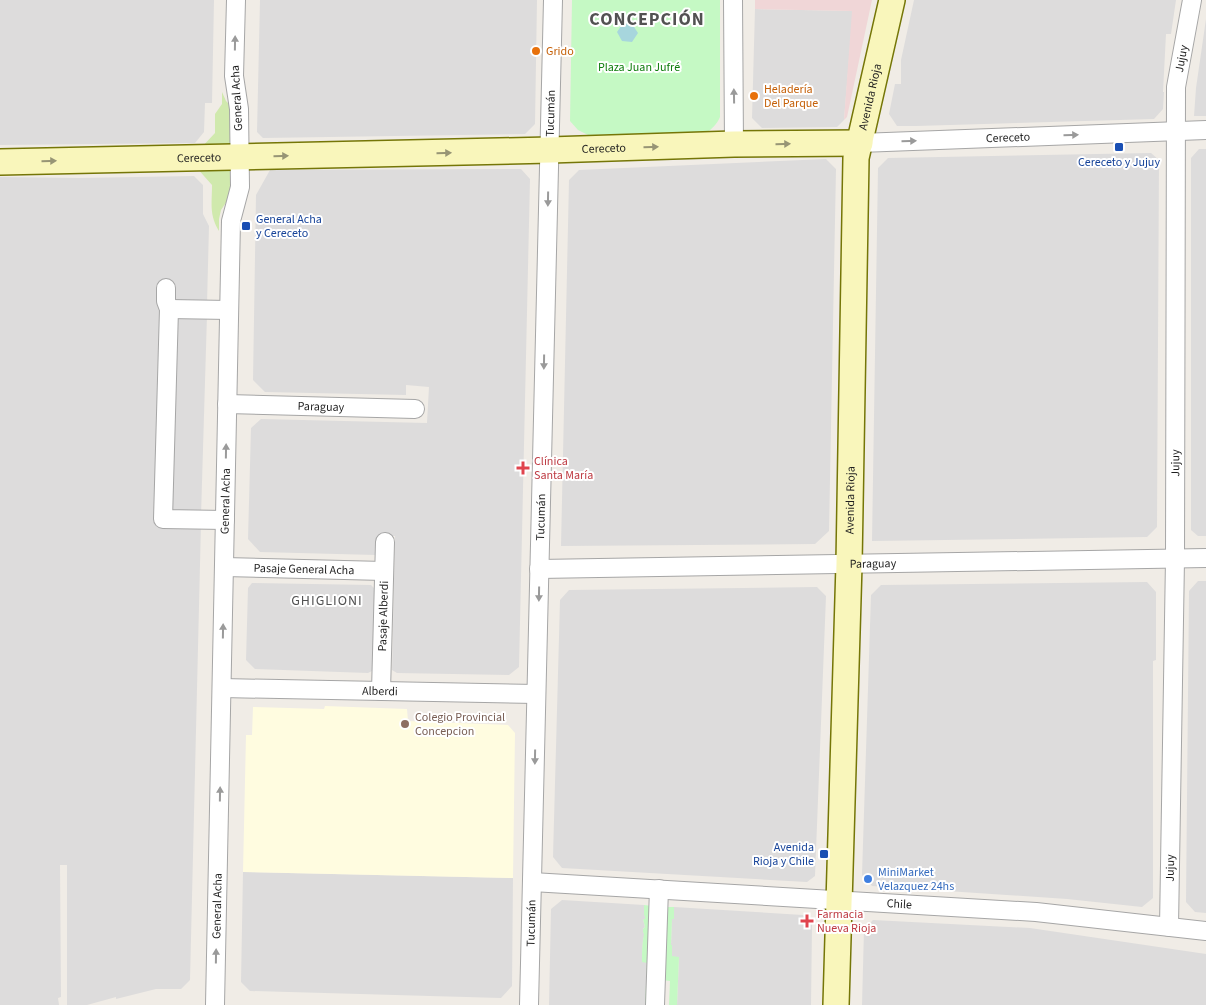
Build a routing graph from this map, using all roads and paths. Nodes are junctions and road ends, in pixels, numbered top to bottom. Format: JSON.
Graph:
{"nodes":[{"id":1,"x":236,"y":0,"type":"edge"},
{"id":2,"x":553,"y":0,"type":"edge"},
{"id":3,"x":733,"y":0,"type":"edge"},
{"id":4,"x":892,"y":0,"type":"edge"},
{"id":5,"x":1192,"y":0,"type":"edge"},
{"id":6,"x":1176,"y":130,"type":"junction"},
{"id":7,"x":1206,"y":130,"type":"edge"},
{"id":8,"x":860,"y":143,"type":"junction"},
{"id":9,"x":734,"y":144,"type":"junction"},
{"id":10,"x":550,"y":150,"type":"junction"},
{"id":11,"x":240,"y":157,"type":"junction"},
{"id":12,"x":0,"y":162,"type":"edge"},
{"id":13,"x":166,"y":288,"type":"dead end"},
{"id":14,"x":169,"y":309,"type":"junction"},
{"id":15,"x":230,"y":310,"type":"junction"},
{"id":16,"x":228,"y":404,"type":"junction"},
{"id":17,"x":415,"y":409,"type":"dead end"},
{"id":18,"x":225,"y":520,"type":"junction"},
{"id":19,"x":385,"y":542,"type":"dead end"},
{"id":20,"x":1206,"y":558,"type":"edge"},
{"id":21,"x":1175,"y":559,"type":"junction"},
{"id":22,"x":849,"y":564,"type":"junction"},
{"id":23,"x":224,"y":567,"type":"junction"},
{"id":24,"x":539,"y":569,"type":"junction"},
{"id":25,"x":384,"y":571,"type":"junction"},
{"id":26,"x":222,"y":688,"type":"junction"},
{"id":27,"x":381,"y":691,"type":"junction"},
{"id":28,"x":536,"y":694,"type":"junction"},
{"id":29,"x":532,"y":882,"type":"junction"},
{"id":30,"x":659,"y":889,"type":"junction"},
{"id":31,"x":839,"y":900,"type":"junction"},
{"id":32,"x":1169,"y":927,"type":"junction"},
{"id":33,"x":1206,"y":931,"type":"edge"},
{"id":34,"x":215,"y":1005,"type":"edge"},
{"id":35,"x":529,"y":1005,"type":"edge"},
{"id":36,"x":655,"y":1005,"type":"edge"},
{"id":37,"x":836,"y":1005,"type":"edge"}],
"edges":[{"from":11,"to":1,"type":"street","name":"General Acha","one_way":true},
{"from":2,"to":10,"type":"street","name":"Tucumán"},
{"from":9,"to":3,"type":"street","one_way":true},
{"from":4,"to":8,"type":"main road","name":"Avenida Rioja"},
{"from":5,"to":6,"type":"street","name":"Jujuy"},
{"from":6,"to":7,"type":"street","name":"Cereceto"},
{"from":8,"to":6,"type":"street","name":"Cereceto","one_way":true},
{"from":6,"to":21,"type":"street","name":"Jujuy"},
{"from":9,"to":8,"type":"main road","name":"Cereceto","one_way":true},
{"from":8,"to":22,"type":"main road","name":"Avenida Rioja"},
{"from":10,"to":9,"type":"main road","name":"Cereceto","one_way":true},
{"from":11,"to":10,"type":"main road","name":"Cereceto","one_way":true},
{"from":10,"to":24,"type":"street","name":"Tucumán","one_way":true},
{"from":12,"to":11,"type":"main road","name":"Cereceto","one_way":true},
{"from":11,"to":15,"type":"street","name":"General Acha"},
{"from":13,"to":14,"type":"street"},
{"from":14,"to":15,"type":"street"},
{"from":14,"to":18,"type":"street"},
{"from":15,"to":16,"type":"street","name":"General Acha"},
{"from":16,"to":17,"type":"street","name":"Paraguay"},
{"from":18,"to":16,"type":"street","name":"General Acha","one_way":true},
{"from":18,"to":23,"type":"street","name":"General Acha"},
{"from":19,"to":25,"type":"street","name":"Pasaje Alberdi"},
{"from":20,"to":21,"type":"street","name":"Paraguay"},
{"from":21,"to":22,"type":"street","name":"Paraguay"},
{"from":21,"to":32,"type":"street","name":"Jujuy"},
{"from":22,"to":24,"type":"street","name":"Paraguay"},
{"from":22,"to":31,"type":"main road","name":"Avenida Rioja"},
{"from":23,"to":25,"type":"street","name":"Pasaje General Acha"},
{"from":26,"to":23,"type":"street","name":"General Acha","one_way":true},
{"from":24,"to":28,"type":"street","name":"Tucumán","one_way":true},
{"from":25,"to":27,"type":"street","name":"Pasaje Alberdi"},
{"from":26,"to":27,"type":"street","name":"Alberdi"},
{"from":34,"to":26,"type":"street","name":"General Acha","one_way":true},
{"from":27,"to":28,"type":"street","name":"Alberdi"},
{"from":28,"to":29,"type":"street","name":"Tucumán","one_way":true},
{"from":29,"to":30,"type":"street","name":"Chile"},
{"from":29,"to":35,"type":"street","name":"Tucumán"},
{"from":30,"to":31,"type":"street","name":"Chile"},
{"from":30,"to":36,"type":"street"},
{"from":31,"to":32,"type":"street","name":"Chile"},
{"from":31,"to":37,"type":"main road","name":"Avenida Rioja"},
{"from":32,"to":33,"type":"street","name":"Chile"}]}
